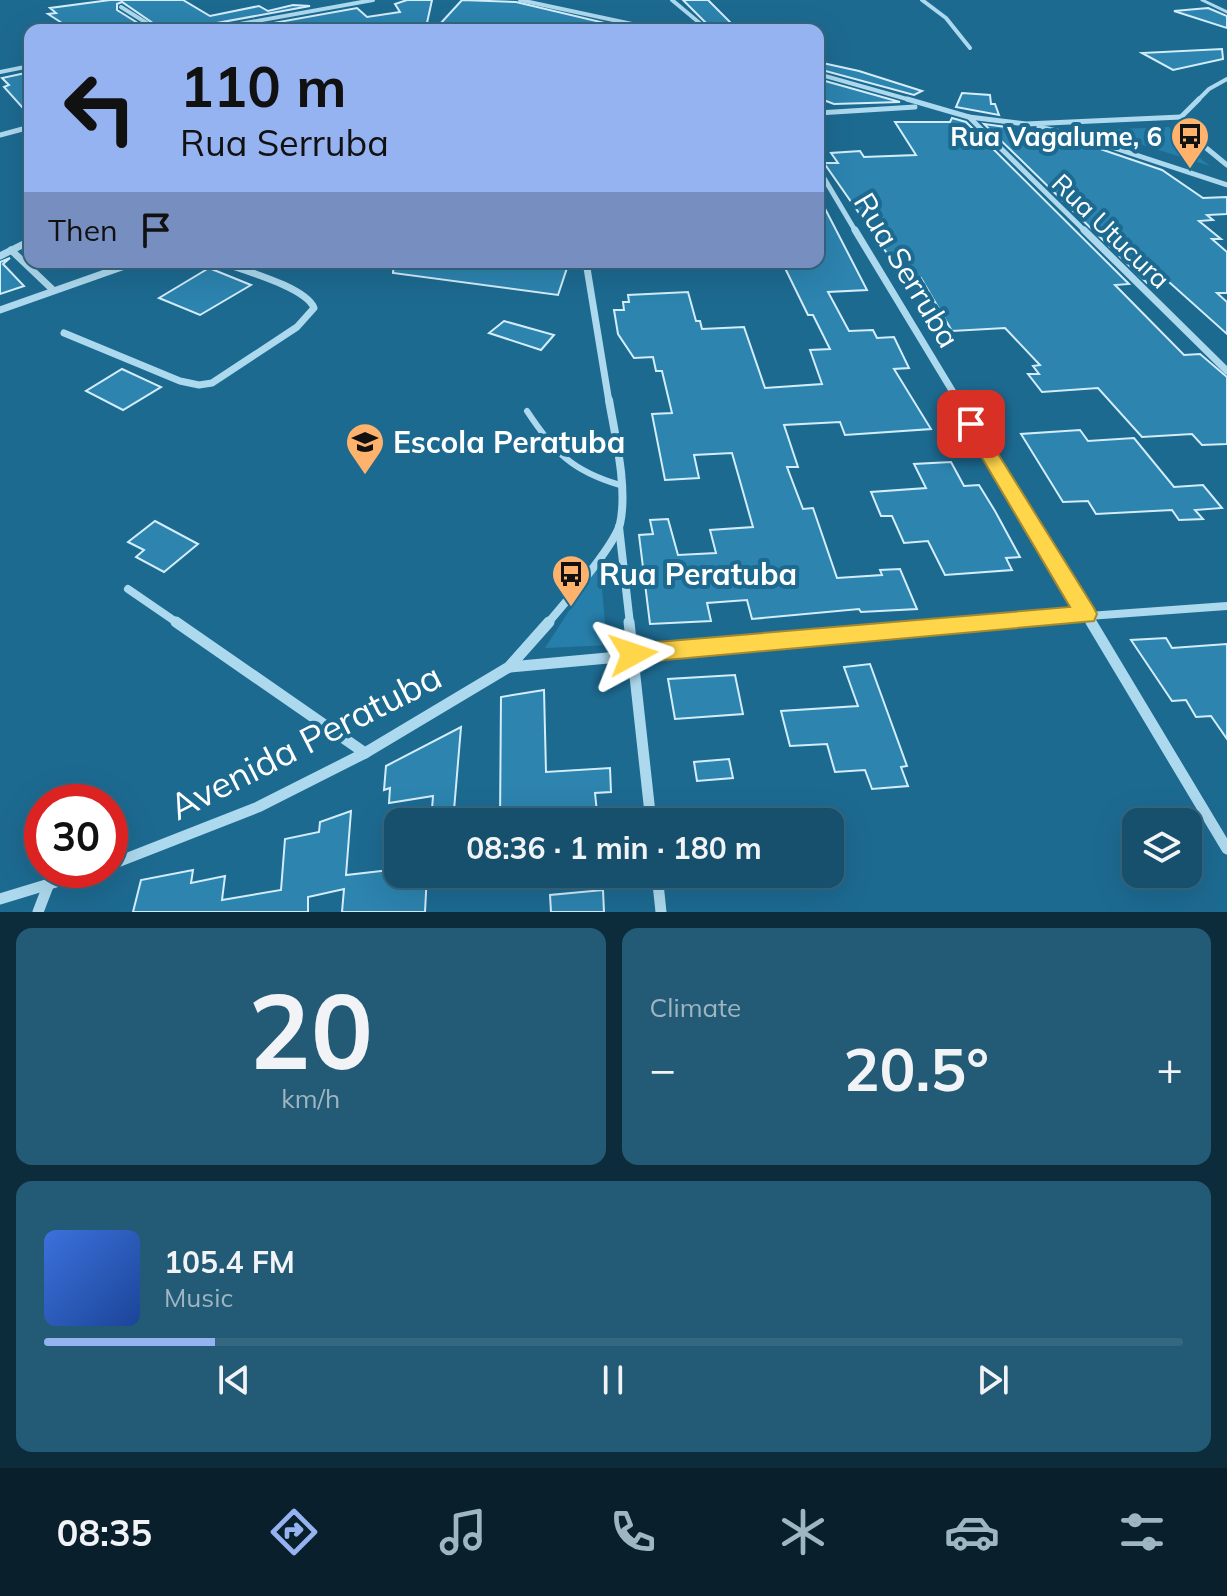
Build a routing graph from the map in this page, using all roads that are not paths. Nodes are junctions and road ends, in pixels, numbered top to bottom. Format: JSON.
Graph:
{"nodes":[{"id":1,"x":373,"y":0,"type":"edge"},
{"id":2,"x":520,"y":0,"type":"edge"},
{"id":3,"x":672,"y":0,"type":"edge"},
{"id":4,"x":922,"y":0,"type":"edge"},
{"id":5,"x":1202,"y":0,"type":"edge"},
{"id":6,"x":121,"y":7,"type":"dead end"},
{"id":7,"x":1227,"y":12,"type":"edge"},
{"id":8,"x":148,"y":24,"type":"edge"},
{"id":9,"x":240,"y":24,"type":"edge"},
{"id":10,"x":632,"y":24,"type":"edge"},
{"id":11,"x":701,"y":24,"type":"edge"},
{"id":12,"x":970,"y":48,"type":"dead end"},
{"id":13,"x":24,"y":67,"type":"edge"},
{"id":14,"x":0,"y":72,"type":"edge"},
{"id":15,"x":824,"y":76,"type":"edge"},
{"id":16,"x":1227,"y":79,"type":"edge"},
{"id":17,"x":924,"y":106,"type":"junction"},
{"id":18,"x":824,"y":113,"type":"edge"},
{"id":19,"x":969,"y":117,"type":"junction"},
{"id":20,"x":1181,"y":117,"type":"junction"},
{"id":21,"x":1026,"y":124,"type":"junction"},
{"id":22,"x":24,"y":129,"type":"edge"},
{"id":23,"x":0,"y":135,"type":"edge"},
{"id":24,"x":1227,"y":165,"type":"edge"},
{"id":25,"x":824,"y":178,"type":"edge"},
{"id":26,"x":1227,"y":185,"type":"edge"},
{"id":27,"x":24,"y":244,"type":"edge"},
{"id":28,"x":11,"y":250,"type":"junction"},
{"id":29,"x":0,"y":256,"type":"edge"},
{"id":30,"x":24,"y":262,"type":"edge"},
{"id":31,"x":30,"y":268,"type":"edge"},
{"id":32,"x":117,"y":268,"type":"edge"},
{"id":33,"x":237,"y":268,"type":"edge"},
{"id":34,"x":587,"y":268,"type":"edge"},
{"id":35,"x":52,"y":289,"type":"junction"},
{"id":36,"x":0,"y":310,"type":"edge"},
{"id":37,"x":64,"y":333,"type":"dead end"},
{"id":38,"x":1227,"y":371,"type":"edge"},
{"id":39,"x":527,"y":411,"type":"dead end"},
{"id":40,"x":620,"y":485,"type":"junction"},
{"id":41,"x":619,"y":527,"type":"junction"},
{"id":42,"x":128,"y":589,"type":"dead end"},
{"id":43,"x":1227,"y":606,"type":"edge"},
{"id":44,"x":1086,"y":614,"type":"junction"},
{"id":45,"x":633,"y":654,"type":"junction"},
{"id":46,"x":509,"y":667,"type":"junction"},
{"id":47,"x":365,"y":753,"type":"junction"},
{"id":48,"x":650,"y":808,"type":"edge"},
{"id":49,"x":1227,"y":849,"type":"edge"},
{"id":50,"x":128,"y":858,"type":"edge"},
{"id":51,"x":41,"y":888,"type":"edge"},
{"id":52,"x":47,"y":888,"type":"edge"},
{"id":53,"x":658,"y":888,"type":"edge"},
{"id":54,"x":0,"y":899,"type":"edge"},
{"id":55,"x":38,"y":912,"type":"edge"},
{"id":56,"x":661,"y":912,"type":"edge"}],
"edges":[{"from":1,"to":9,"type":"street"},
{"from":2,"to":10,"type":"street"},
{"from":3,"to":11,"type":"street"},
{"from":4,"to":12,"type":"street"},
{"from":5,"to":7,"type":"lane"},
{"from":6,"to":8,"type":"street"},
{"from":13,"to":14,"type":"street"},
{"from":15,"to":17,"type":"street"},
{"from":16,"to":20,"type":"street"},
{"from":17,"to":18,"type":"street"},
{"from":17,"to":19,"type":"street"},
{"from":19,"to":21,"type":"street"},
{"from":19,"to":38,"type":"street","name":"Rua Utucura"},
{"from":20,"to":21,"type":"street"},
{"from":20,"to":24,"type":"street"},
{"from":21,"to":26,"type":"street"},
{"from":22,"to":23,"type":"street"},
{"from":25,"to":44,"type":"street","name":"Rua Serruba"},
{"from":27,"to":28,"type":"street"},
{"from":28,"to":29,"type":"street"},
{"from":28,"to":30,"type":"street"},
{"from":31,"to":35,"type":"street"},
{"from":32,"to":35,"type":"street"},
{"from":33,"to":37,"type":"street"},
{"from":34,"to":40,"type":"street"},
{"from":35,"to":36,"type":"street"},
{"from":39,"to":40,"type":"lane"},
{"from":40,"to":41,"type":"street"},
{"from":41,"to":45,"type":"street"},
{"from":41,"to":46,"type":"street","name":"Avenida Peratuba"},
{"from":42,"to":47,"type":"street"},
{"from":43,"to":44,"type":"street"},
{"from":44,"to":45,"type":"street"},
{"from":44,"to":49,"type":"street","name":"Rua Serruba"},
{"from":45,"to":46,"type":"street"},
{"from":45,"to":48,"type":"street"},
{"from":46,"to":47,"type":"street","name":"Avenida Peratuba"},
{"from":47,"to":50,"type":"street","name":"Avenida Peratuba"},
{"from":51,"to":54,"type":"street"},
{"from":52,"to":55,"type":"street"},
{"from":53,"to":56,"type":"street"}]}
